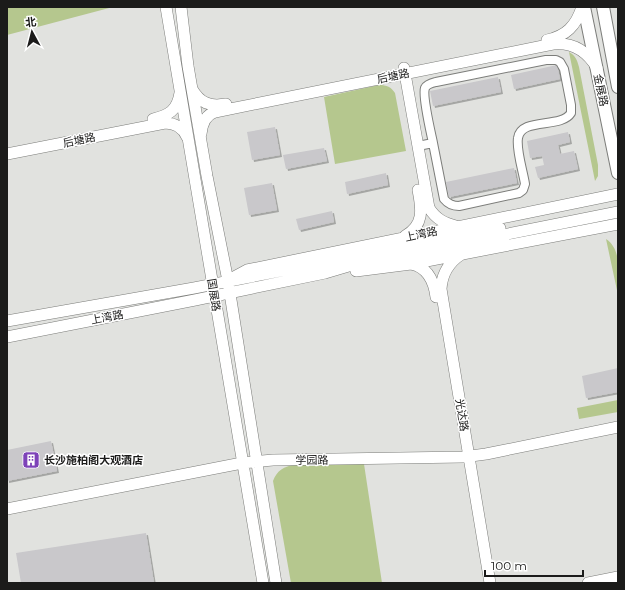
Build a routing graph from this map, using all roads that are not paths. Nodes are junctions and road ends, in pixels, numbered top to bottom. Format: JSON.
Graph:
{"nodes":[{"id":1,"x":166,"y":7,"type":"edge"},
{"id":2,"x":181,"y":7,"type":"edge"},
{"id":3,"x":583,"y":7,"type":"edge"},
{"id":4,"x":603,"y":7,"type":"edge"},
{"id":5,"x":596,"y":68,"type":"junction"},
{"id":6,"x":402,"y":72,"type":"junction"},
{"id":7,"x":191,"y":87,"type":"junction"},
{"id":8,"x":618,"y":87,"type":"edge"},
{"id":9,"x":180,"y":90,"type":"junction"},
{"id":10,"x":200,"y":140,"type":"junction"},
{"id":11,"x":189,"y":142,"type":"junction"},
{"id":12,"x":433,"y":143,"type":"junction"},
{"id":13,"x":418,"y":146,"type":"junction"},
{"id":14,"x":7,"y":148,"type":"edge"},
{"id":15,"x":7,"y":154,"type":"edge"},
{"id":16,"x":618,"y":172,"type":"edge"},
{"id":17,"x":618,"y":194,"type":"edge"},
{"id":18,"x":618,"y":204,"type":"edge"},
{"id":19,"x":618,"y":212,"type":"edge"},
{"id":20,"x":544,"y":223,"type":"junction"},
{"id":21,"x":618,"y":224,"type":"edge"},
{"id":22,"x":461,"y":226,"type":"junction"},
{"id":23,"x":402,"y":238,"type":"junction"},
{"id":24,"x":462,"y":254,"type":"junction"},
{"id":25,"x":411,"y":264,"type":"junction"},
{"id":26,"x":325,"y":273,"type":"junction"},
{"id":27,"x":228,"y":287,"type":"junction"},
{"id":28,"x":213,"y":290,"type":"junction"},
{"id":29,"x":7,"y":321,"type":"edge"},
{"id":30,"x":7,"y":337,"type":"edge"},
{"id":31,"x":618,"y":421,"type":"edge"},
{"id":32,"x":618,"y":426,"type":"edge"},
{"id":33,"x":465,"y":454,"type":"junction"},
{"id":34,"x":256,"y":458,"type":"junction"},
{"id":35,"x":242,"y":460,"type":"junction"},
{"id":36,"x":7,"y":502,"type":"edge"},
{"id":37,"x":7,"y":509,"type":"edge"},
{"id":38,"x":618,"y":577,"type":"edge"},
{"id":39,"x":263,"y":583,"type":"edge"},
{"id":40,"x":276,"y":583,"type":"edge"},
{"id":41,"x":484,"y":583,"type":"edge"},
{"id":42,"x":490,"y":583,"type":"edge"},
{"id":43,"x":588,"y":583,"type":"edge"}],
"edges":[{"from":1,"to":9,"type":"street","name":"国展路"},
{"from":2,"to":7,"type":"street","name":"国展路"},
{"from":3,"to":5,"type":"main road","name":"金展路"},
{"from":3,"to":6,"type":"street","name":"后塘路"},
{"from":4,"to":8,"type":"main road","name":"金展路"},
{"from":5,"to":6,"type":"street","name":"后塘路"},
{"from":5,"to":16,"type":"main road","name":"金展路"},
{"from":6,"to":7,"type":"street","name":"后塘路"},
{"from":6,"to":10,"type":"street","name":"后塘路"},
{"from":6,"to":13,"type":"street"},
{"from":6,"to":23,"type":"street"},
{"from":7,"to":10,"type":"street","name":"国展路"},
{"from":9,"to":11,"type":"street","name":"国展路"},
{"from":9,"to":14,"type":"street","name":"后塘路"},
{"from":10,"to":27,"type":"street","name":"国展路"},
{"from":11,"to":15,"type":"street","name":"后塘路"},
{"from":11,"to":28,"type":"street","name":"国展路"},
{"from":12,"to":12,"type":"street"},
{"from":12,"to":13,"type":"street"},
{"from":13,"to":22,"type":"street"},
{"from":17,"to":22,"type":"street","name":"上湾路"},
{"from":18,"to":20,"type":"street","name":"上湾路"},
{"from":19,"to":20,"type":"street","name":"上湾路"},
{"from":20,"to":26,"type":"street","name":"上湾路"},
{"from":20,"to":27,"type":"street","name":"上湾路"},
{"from":21,"to":24,"type":"street","name":"上湾路"},
{"from":22,"to":23,"type":"street","name":"上湾路"},
{"from":23,"to":27,"type":"street","name":"上湾路"},
{"from":24,"to":25,"type":"street","name":"上湾路"},
{"from":24,"to":33,"type":"street","name":"光达路"},
{"from":25,"to":26,"type":"street","name":"上湾路"},
{"from":25,"to":33,"type":"street","name":"光达路"},
{"from":26,"to":27,"type":"street","name":"上湾路"},
{"from":27,"to":28,"type":"street","name":"上湾路"},
{"from":27,"to":34,"type":"street","name":"国展路"},
{"from":28,"to":29,"type":"street","name":"上湾路"},
{"from":28,"to":30,"type":"street","name":"上湾路"},
{"from":28,"to":35,"type":"street","name":"国展路"},
{"from":31,"to":33,"type":"street","name":"学园路"},
{"from":32,"to":33,"type":"street","name":"学园路"},
{"from":33,"to":34,"type":"street","name":"学园路"},
{"from":33,"to":41,"type":"street","name":"光达路"},
{"from":33,"to":42,"type":"street","name":"光达路"},
{"from":34,"to":35,"type":"street","name":"学园路"},
{"from":34,"to":40,"type":"street","name":"国展路"},
{"from":35,"to":36,"type":"street","name":"学园路"},
{"from":35,"to":37,"type":"street","name":"学园路"},
{"from":35,"to":39,"type":"street","name":"国展路"},
{"from":38,"to":43,"type":"street"}]}
